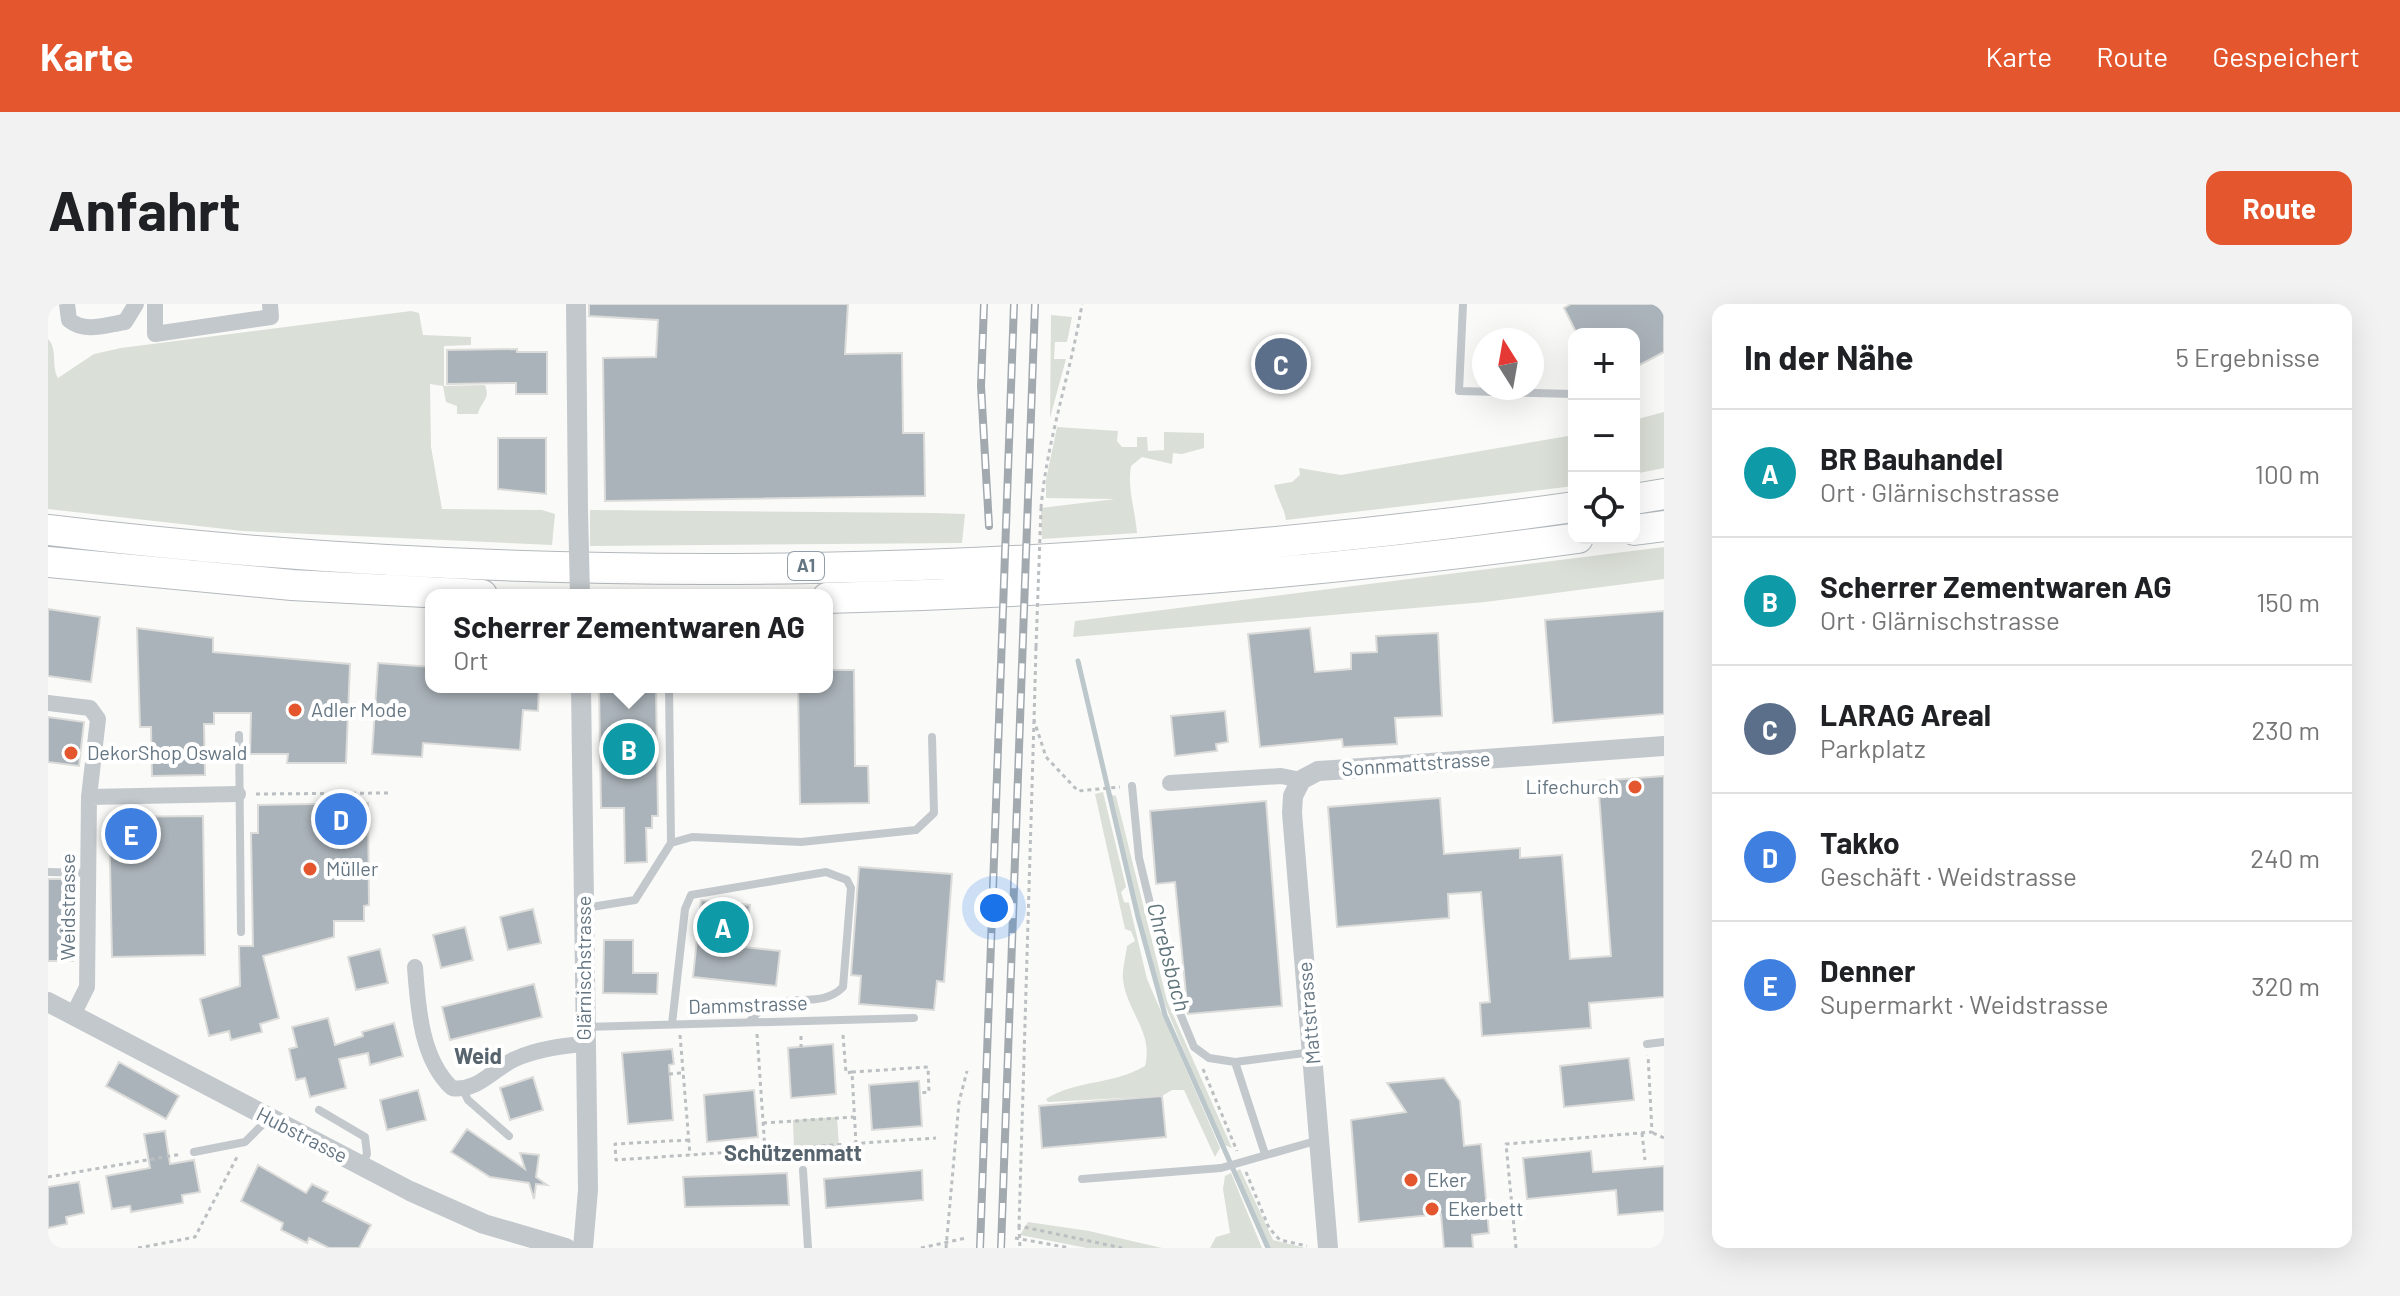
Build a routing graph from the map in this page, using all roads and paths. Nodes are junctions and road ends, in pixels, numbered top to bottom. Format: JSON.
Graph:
{"nodes":[{"id":1,"x":67,"y":304,"type":"edge"},
{"id":2,"x":136,"y":304,"type":"edge"},
{"id":3,"x":155,"y":304,"type":"edge"},
{"id":4,"x":270,"y":304,"type":"edge"},
{"id":5,"x":576,"y":304,"type":"edge"},
{"id":6,"x":1082,"y":304,"type":"edge"},
{"id":7,"x":1463,"y":304,"type":"edge"},
{"id":8,"x":1568,"y":394,"type":"edge"},
{"id":9,"x":1664,"y":494,"type":"edge"},
{"id":10,"x":1640,"y":498,"type":"edge"},
{"id":11,"x":1568,"y":508,"type":"edge"},
{"id":12,"x":1664,"y":526,"type":"edge"},
{"id":13,"x":1640,"y":529,"type":"edge"},
{"id":14,"x":48,"y":530,"type":"edge"},
{"id":15,"x":1568,"y":539,"type":"edge"},
{"id":16,"x":48,"y":562,"type":"edge"},
{"id":17,"x":580,"y":589,"type":"edge"},
{"id":18,"x":425,"y":592,"type":"edge"},
{"id":19,"x":833,"y":598,"type":"edge"},
{"id":20,"x":581,"y":693,"type":"edge"},
{"id":21,"x":669,"y":693,"type":"edge"},
{"id":22,"x":48,"y":703,"type":"edge"},
{"id":23,"x":1034,"y":720,"type":"junction"},
{"id":24,"x":239,"y":735,"type":"dead end"},
{"id":25,"x":932,"y":737,"type":"dead end"},
{"id":26,"x":1664,"y":746,"type":"edge"},
{"id":27,"x":1301,"y":780,"type":"junction"},
{"id":28,"x":1170,"y":783,"type":"dead end"},
{"id":29,"x":1132,"y":786,"type":"dead end"},
{"id":30,"x":1113,"y":787,"type":"dead end"},
{"id":31,"x":388,"y":793,"type":"dead end"},
{"id":32,"x":238,"y":794,"type":"junction"},
{"id":33,"x":89,"y":797,"type":"junction"},
{"id":34,"x":671,"y":843,"type":"junction"},
{"id":35,"x":48,"y":872,"type":"edge"},
{"id":36,"x":89,"y":873,"type":"junction"},
{"id":37,"x":585,"y":908,"type":"junction"},
{"id":38,"x":241,"y":932,"type":"dead end"},
{"id":39,"x":415,"y":967,"type":"dead end"},
{"id":40,"x":48,"y":1002,"type":"edge"},
{"id":41,"x":73,"y":1015,"type":"junction"},
{"id":42,"x":914,"y":1018,"type":"dead end"},
{"id":43,"x":800,"y":1019,"type":"junction"},
{"id":44,"x":753,"y":1020,"type":"junction"},
{"id":45,"x":676,"y":1024,"type":"junction"},
{"id":46,"x":843,"y":1034,"type":"dead end"},
{"id":47,"x":815,"y":1035,"type":"dead end"},
{"id":48,"x":584,"y":1036,"type":"junction"},
{"id":49,"x":801,"y":1036,"type":"junction"},
{"id":50,"x":1664,"y":1042,"type":"edge"},
{"id":51,"x":1647,"y":1044,"type":"joint"},
{"id":52,"x":801,"y":1047,"type":"dead end"},
{"id":53,"x":1313,"y":1052,"type":"junction"},
{"id":54,"x":1235,"y":1062,"type":"junction"},
{"id":55,"x":967,"y":1071,"type":"dead end"},
{"id":56,"x":852,"y":1072,"type":"junction"},
{"id":57,"x":683,"y":1073,"type":"junction"},
{"id":58,"x":669,"y":1074,"type":"dead end"},
{"id":59,"x":463,"y":1090,"type":"junction"},
{"id":60,"x":920,"y":1093,"type":"dead end"},
{"id":61,"x":319,"y":1110,"type":"dead end"},
{"id":62,"x":854,"y":1117,"type":"junction"},
{"id":63,"x":269,"y":1118,"type":"junction"},
{"id":64,"x":763,"y":1123,"type":"junction"},
{"id":65,"x":1652,"y":1132,"type":"junction"},
{"id":66,"x":1642,"y":1133,"type":"junction"},
{"id":67,"x":509,"y":1136,"type":"dead end"},
{"id":68,"x":936,"y":1138,"type":"dead end"},
{"id":69,"x":1664,"y":1138,"type":"edge"},
{"id":70,"x":689,"y":1140,"type":"junction"},
{"id":71,"x":1320,"y":1140,"type":"junction"},
{"id":72,"x":245,"y":1142,"type":"junction"},
{"id":73,"x":856,"y":1144,"type":"junction"},
{"id":74,"x":765,"y":1150,"type":"junction"},
{"id":75,"x":194,"y":1152,"type":"joint"},
{"id":76,"x":1265,"y":1154,"type":"junction"},
{"id":77,"x":690,"y":1155,"type":"junction"},
{"id":78,"x":1645,"y":1160,"type":"dead end"},
{"id":79,"x":361,"y":1165,"type":"junction"},
{"id":80,"x":803,"y":1170,"type":"dead end"},
{"id":81,"x":48,"y":1177,"type":"edge"},
{"id":82,"x":1082,"y":1179,"type":"dead end"},
{"id":83,"x":1019,"y":1226,"type":"junction"},
{"id":84,"x":966,"y":1238,"type":"dead end"},
{"id":85,"x":1015,"y":1238,"type":"dead end"},
{"id":86,"x":946,"y":1245,"type":"edge"},
{"id":87,"x":138,"y":1248,"type":"edge"},
{"id":88,"x":566,"y":1248,"type":"edge"},
{"id":89,"x":583,"y":1248,"type":"edge"},
{"id":90,"x":808,"y":1248,"type":"edge"},
{"id":91,"x":921,"y":1248,"type":"edge"},
{"id":92,"x":1020,"y":1248,"type":"edge"},
{"id":93,"x":1070,"y":1248,"type":"edge"},
{"id":94,"x":1122,"y":1248,"type":"edge"},
{"id":95,"x":1328,"y":1248,"type":"edge"},
{"id":96,"x":1516,"y":1248,"type":"edge"}],
"edges":[{"from":1,"to":2,"type":"street"},
{"from":3,"to":4,"type":"street"},
{"from":5,"to":17,"type":"street","bridge":true},
{"from":6,"to":23,"type":"path","bridge":true},
{"from":7,"to":8,"type":"lane"},
{"from":9,"to":10,"type":"highway"},
{"from":11,"to":14,"type":"highway","number":"A1"},
{"from":12,"to":13,"type":"highway"},
{"from":15,"to":19,"type":"highway","number":"A1"},
{"from":16,"to":18,"type":"highway"},
{"from":20,"to":37,"type":"street","name":"Glärnischstrasse"},
{"from":21,"to":34,"type":"lane"},
{"from":22,"to":33,"type":"street","name":"Weidstrasse"},
{"from":23,"to":30,"type":"path"},
{"from":23,"to":83,"type":"path"},
{"from":24,"to":32,"type":"lane"},
{"from":25,"to":34,"type":"lane"},
{"from":26,"to":27,"type":"street","name":"Sonnmattstrasse"},
{"from":27,"to":28,"type":"street","name":"Sonnmattstrasse"},
{"from":27,"to":53,"type":"street","name":"Mattstrasse"},
{"from":29,"to":54,"type":"lane"},
{"from":31,"to":32,"type":"path"},
{"from":32,"to":33,"type":"street"},
{"from":32,"to":38,"type":"lane"},
{"from":33,"to":36,"type":"street","name":"Weidstrasse"},
{"from":34,"to":37,"type":"lane"},
{"from":35,"to":36,"type":"lane"},
{"from":36,"to":41,"type":"street","name":"Weidstrasse"},
{"from":37,"to":48,"type":"street","name":"Glärnischstrasse"},
{"from":39,"to":59,"type":"street"},
{"from":40,"to":41,"type":"street","name":"Hubstrasse"},
{"from":41,"to":63,"type":"street","name":"Hubstrasse"},
{"from":42,"to":43,"type":"lane","name":"Dammstrasse"},
{"from":43,"to":44,"type":"lane","name":"Dammstrasse"},
{"from":43,"to":49,"type":"path"},
{"from":44,"to":45,"type":"lane","name":"Dammstrasse"},
{"from":44,"to":45,"type":"lane"},
{"from":44,"to":64,"type":"path"},
{"from":45,"to":48,"type":"lane","name":"Dammstrasse"},
{"from":45,"to":57,"type":"path"},
{"from":46,"to":56,"type":"path"},
{"from":47,"to":49,"type":"path"},
{"from":48,"to":59,"type":"street"},
{"from":48,"to":89,"type":"street","name":"Glärnischstrasse"},
{"from":49,"to":52,"type":"path"},
{"from":50,"to":51,"type":"lane"},
{"from":51,"to":65,"type":"path"},
{"from":53,"to":54,"type":"lane"},
{"from":53,"to":71,"type":"street","name":"Mattstrasse"},
{"from":54,"to":76,"type":"lane"},
{"from":55,"to":86,"type":"path"},
{"from":56,"to":60,"type":"path"},
{"from":56,"to":62,"type":"path"},
{"from":57,"to":58,"type":"path"},
{"from":57,"to":70,"type":"path"},
{"from":59,"to":67,"type":"lane"},
{"from":61,"to":79,"type":"lane"},
{"from":62,"to":64,"type":"path"},
{"from":62,"to":73,"type":"path"},
{"from":63,"to":72,"type":"lane"},
{"from":63,"to":79,"type":"street","name":"Hubstrasse"},
{"from":64,"to":74,"type":"path"},
{"from":65,"to":66,"type":"path"},
{"from":65,"to":69,"type":"path"},
{"from":66,"to":78,"type":"path"},
{"from":66,"to":96,"type":"path"},
{"from":68,"to":73,"type":"path"},
{"from":70,"to":77,"type":"path"},
{"from":70,"to":77,"type":"path"},
{"from":71,"to":76,"type":"lane"},
{"from":71,"to":95,"type":"street","name":"Mattstrasse"},
{"from":72,"to":75,"type":"lane"},
{"from":72,"to":87,"type":"path"},
{"from":73,"to":74,"type":"path"},
{"from":74,"to":77,"type":"path"},
{"from":75,"to":81,"type":"path"},
{"from":76,"to":82,"type":"lane"},
{"from":79,"to":88,"type":"street","name":"Hubstrasse"},
{"from":80,"to":90,"type":"lane"},
{"from":83,"to":92,"type":"path","bridge":true},
{"from":83,"to":94,"type":"path"},
{"from":84,"to":86,"type":"path"},
{"from":85,"to":93,"type":"path"},
{"from":86,"to":91,"type":"path"}]}
